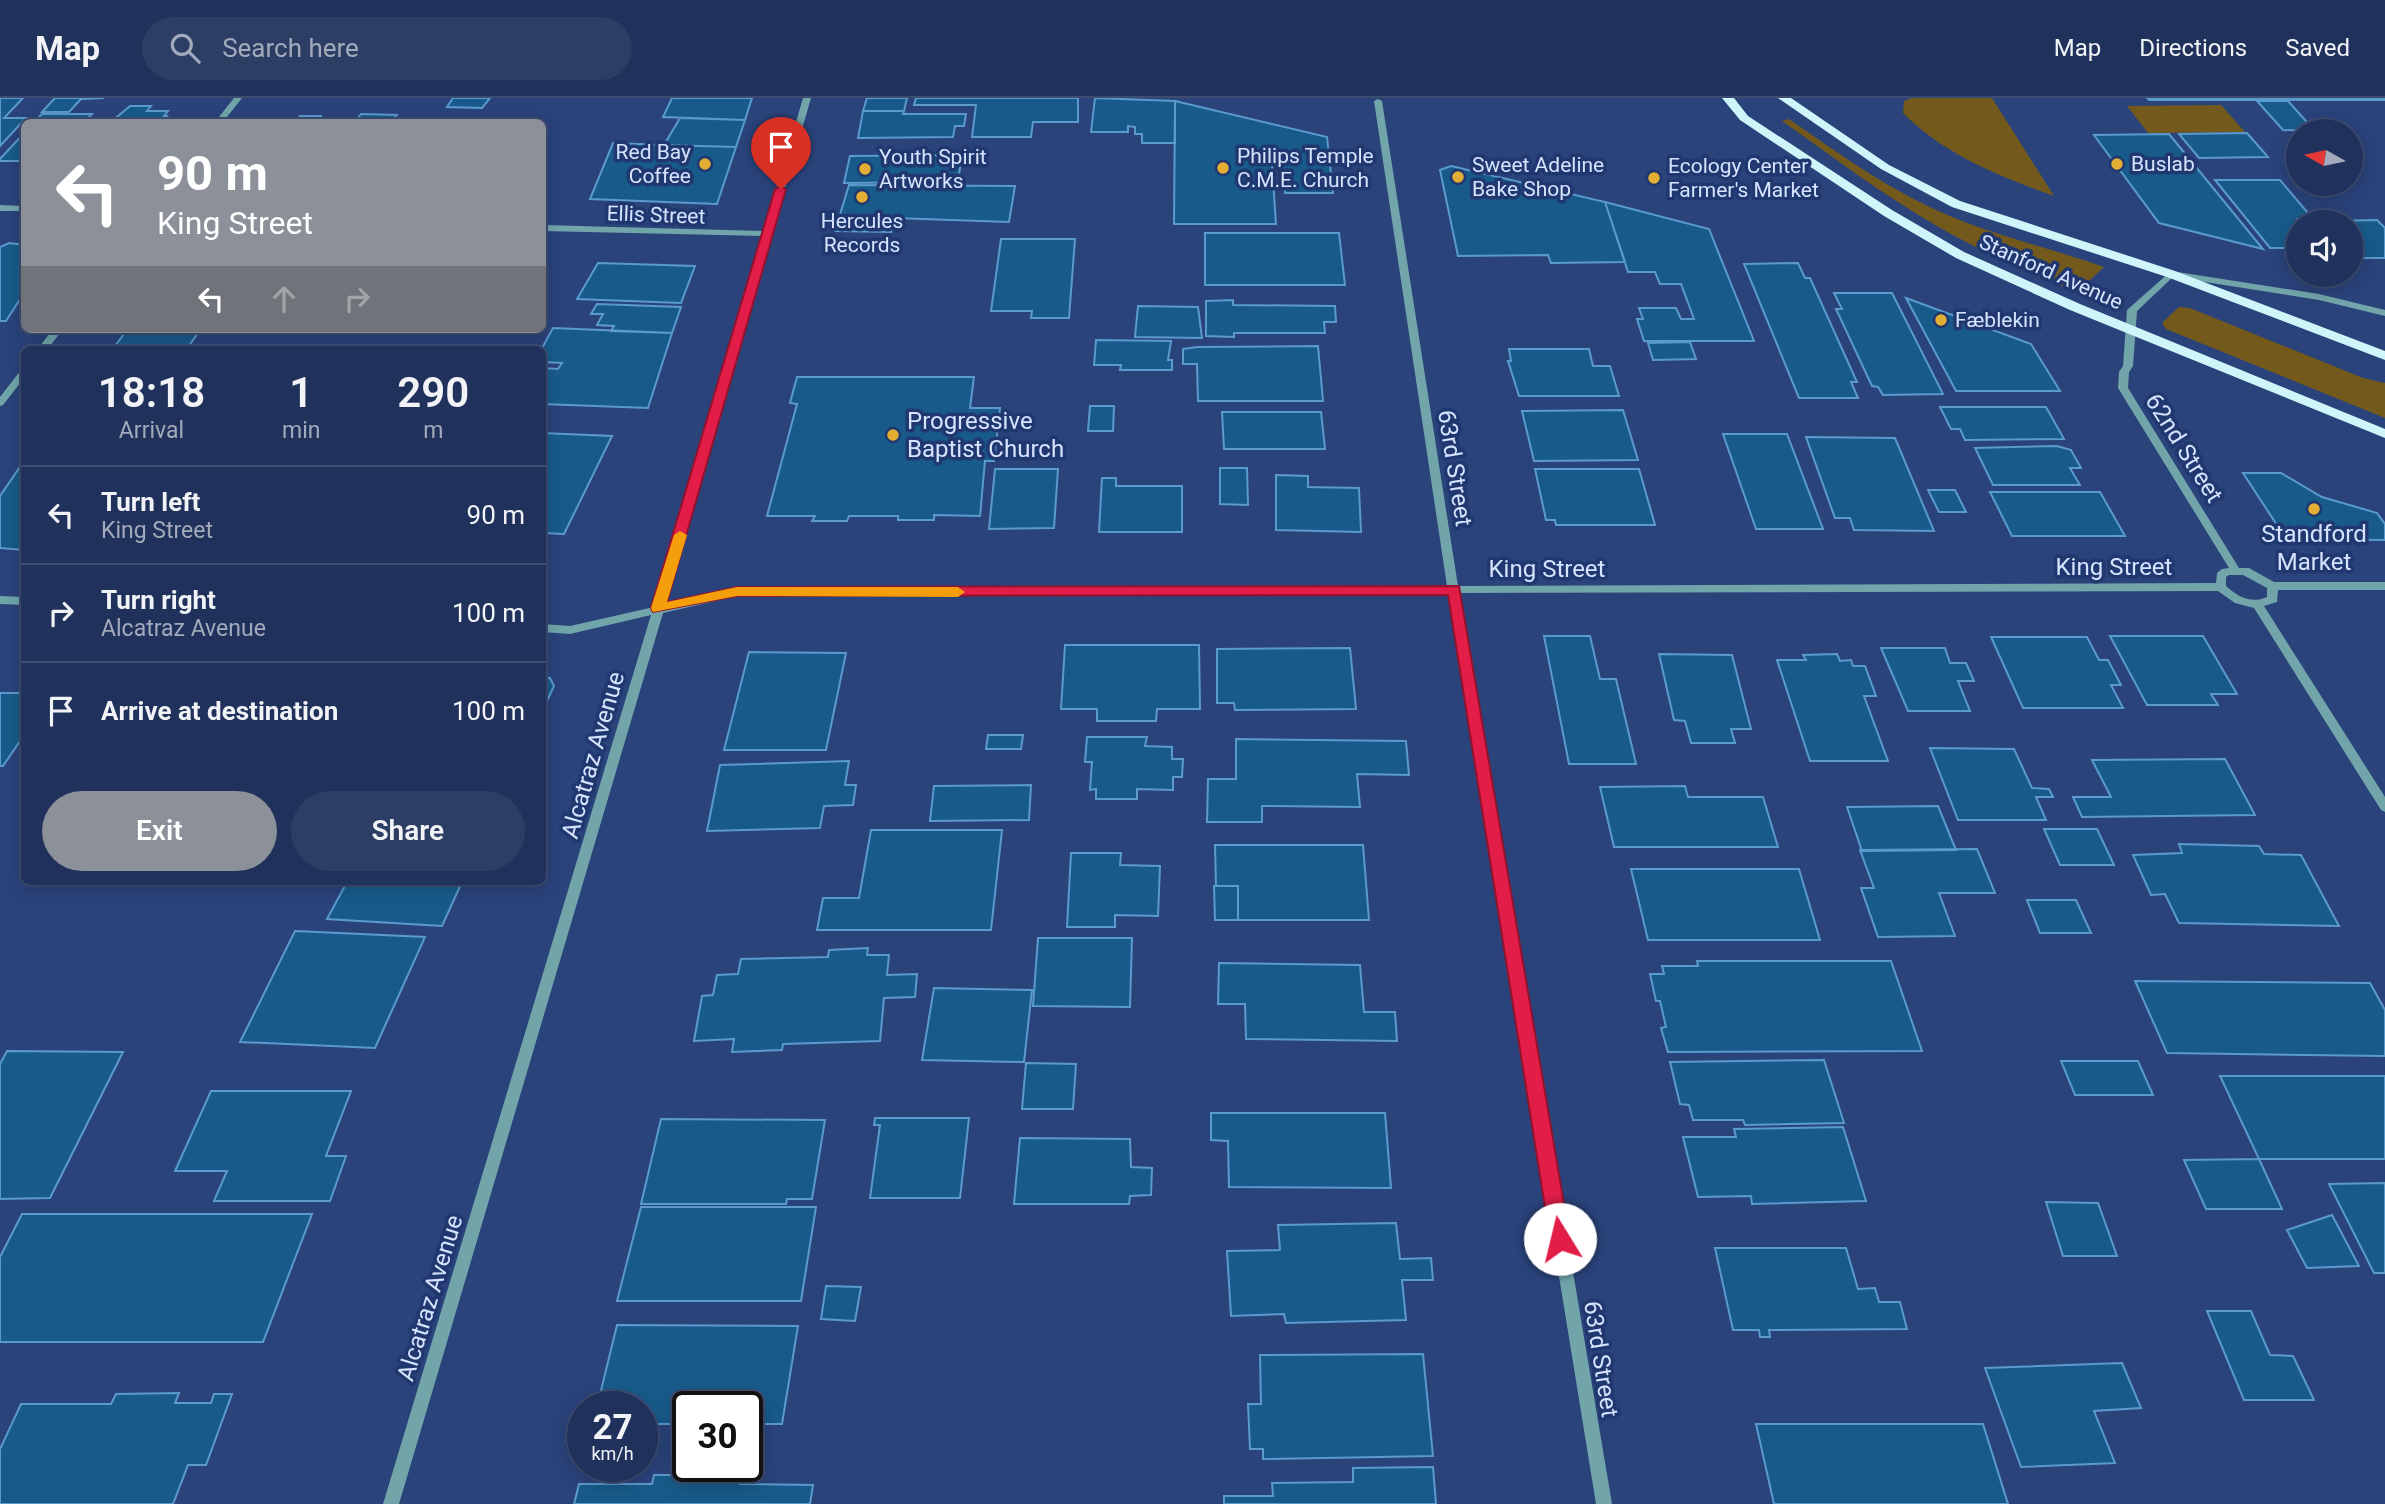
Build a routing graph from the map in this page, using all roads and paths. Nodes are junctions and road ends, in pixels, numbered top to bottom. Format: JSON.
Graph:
{"nodes":[{"id":1,"x":238,"y":98,"type":"edge"},
{"id":2,"x":807,"y":98,"type":"edge"},
{"id":3,"x":1728,"y":98,"type":"edge"},
{"id":4,"x":1784,"y":98,"type":"edge"},
{"id":5,"x":1378,"y":101,"type":"dead end"},
{"id":6,"x":221,"y":119,"type":"edge"},
{"id":7,"x":0,"y":208,"type":"edge"},
{"id":8,"x":21,"y":209,"type":"edge"},
{"id":9,"x":546,"y":228,"type":"edge"},
{"id":10,"x":768,"y":234,"type":"junction"},
{"id":11,"x":2171,"y":274,"type":"junction"},
{"id":12,"x":2385,"y":313,"type":"edge"},
{"id":13,"x":2129,"y":329,"type":"junction"},
{"id":14,"x":2385,"y":356,"type":"edge"},
{"id":15,"x":21,"y":376,"type":"edge"},
{"id":16,"x":0,"y":403,"type":"edge"},
{"id":17,"x":2385,"y":434,"type":"edge"},
{"id":18,"x":2235,"y":570,"type":"junction"},
{"id":19,"x":2272,"y":586,"type":"junction"},
{"id":20,"x":2385,"y":586,"type":"edge"},
{"id":21,"x":2221,"y":587,"type":"junction"},
{"id":22,"x":1454,"y":590,"type":"junction"},
{"id":23,"x":0,"y":600,"type":"edge"},
{"id":24,"x":21,"y":601,"type":"edge"},
{"id":25,"x":2258,"y":605,"type":"junction"},
{"id":26,"x":658,"y":608,"type":"junction"},
{"id":27,"x":546,"y":628,"type":"edge"},
{"id":28,"x":2385,"y":807,"type":"edge"},
{"id":29,"x":391,"y":1504,"type":"edge"},
{"id":30,"x":1604,"y":1504,"type":"edge"}],
"edges":[{"from":1,"to":6,"type":"street"},
{"from":2,"to":10,"type":"street","name":"Alcatraz Avenue"},
{"from":3,"to":13,"type":"main road","name":"Stanford Avenue"},
{"from":4,"to":11,"type":"main road","name":"Stanford Avenue"},
{"from":5,"to":22,"type":"street","name":"63rd Street"},
{"from":7,"to":8,"type":"street"},
{"from":9,"to":10,"type":"street","name":"Ellis Street"},
{"from":10,"to":26,"type":"street","name":"Alcatraz Avenue"},
{"from":11,"to":12,"type":"street"},
{"from":11,"to":13,"type":"street","name":"62nd Street"},
{"from":11,"to":14,"type":"main road","name":"Stanford Avenue"},
{"from":13,"to":17,"type":"main road","name":"Stanford Avenue"},
{"from":13,"to":18,"type":"street","name":"62nd Street"},
{"from":15,"to":16,"type":"street"},
{"from":18,"to":19,"type":"street"},
{"from":18,"to":21,"type":"street"},
{"from":19,"to":20,"type":"street"},
{"from":19,"to":25,"type":"street"},
{"from":21,"to":22,"type":"street","name":"King Street"},
{"from":21,"to":25,"type":"street"},
{"from":22,"to":26,"type":"street","name":"King Street"},
{"from":22,"to":30,"type":"street","name":"63rd Street"},
{"from":23,"to":24,"type":"street"},
{"from":25,"to":28,"type":"street"},
{"from":26,"to":27,"type":"street","name":"King Street"},
{"from":26,"to":29,"type":"street","name":"Alcatraz Avenue"}]}
